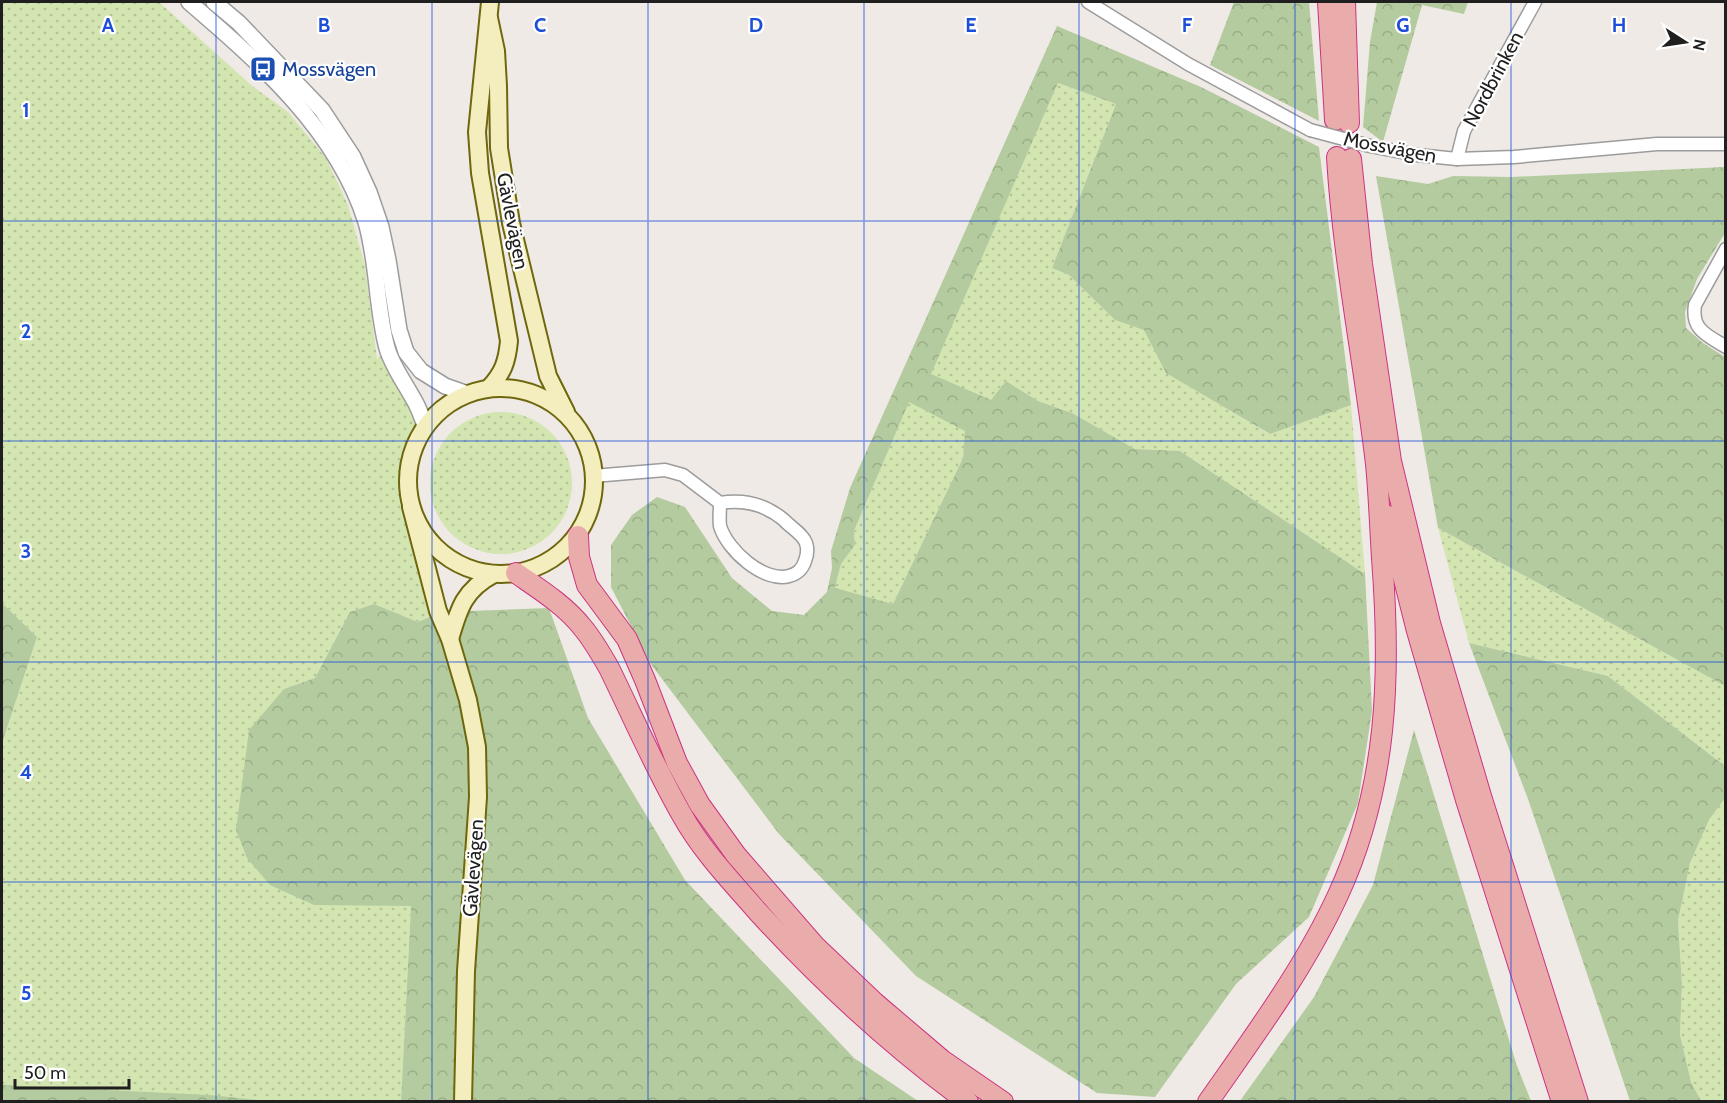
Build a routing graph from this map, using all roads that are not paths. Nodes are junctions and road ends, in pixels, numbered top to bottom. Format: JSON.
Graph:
{"nodes":[{"id":1,"x":189,"y":2,"type":"edge"},
{"id":2,"x":214,"y":2,"type":"edge"},
{"id":3,"x":1088,"y":2,"type":"edge"},
{"id":4,"x":1328,"y":2,"type":"edge"},
{"id":5,"x":1345,"y":2,"type":"edge"},
{"id":6,"x":1535,"y":2,"type":"edge"},
{"id":7,"x":490,"y":10,"type":"edge"},
{"id":8,"x":1725,"y":144,"type":"edge"},
{"id":9,"x":1457,"y":159,"type":"junction"},
{"id":10,"x":1725,"y":249,"type":"edge"},
{"id":11,"x":384,"y":281,"type":"junction"},
{"id":12,"x":1725,"y":347,"type":"edge"},
{"id":13,"x":489,"y":388,"type":"junction"},
{"id":14,"x":465,"y":393,"type":"junction"},
{"id":15,"x":569,"y":416,"type":"junction"},
{"id":16,"x":425,"y":425,"type":"junction"},
{"id":17,"x":1376,"y":464,"type":"junction"},
{"id":18,"x":593,"y":476,"type":"junction"},
{"id":19,"x":720,"y":503,"type":"junction"},
{"id":20,"x":411,"y":507,"type":"junction"},
{"id":21,"x":578,"y":536,"type":"junction"},
{"id":22,"x":516,"y":573,"type":"junction"},
{"id":23,"x":494,"y":574,"type":"junction"},
{"id":24,"x":450,"y":639,"type":"junction"},
{"id":25,"x":463,"y":1101,"type":"edge"},
{"id":26,"x":968,"y":1101,"type":"edge"},
{"id":27,"x":1003,"y":1101,"type":"edge"},
{"id":28,"x":1208,"y":1101,"type":"edge"},
{"id":29,"x":1562,"y":1101,"type":"edge"},
{"id":30,"x":1578,"y":1101,"type":"edge"}],
"edges":[{"from":1,"to":11,"type":"street"},
{"from":2,"to":11,"type":"street"},
{"from":3,"to":9,"type":"street","name":"Mossvägen","bridge":true},
{"from":4,"to":5,"type":"highway"},
{"from":6,"to":9,"type":"street","name":"Nordbrinken"},
{"from":7,"to":13,"type":"main road","name":"Gävlevägen"},
{"from":7,"to":15,"type":"main road","name":"Gävlevägen"},
{"from":8,"to":9,"type":"street","name":"Mossvägen"},
{"from":10,"to":12,"type":"street"},
{"from":11,"to":14,"type":"street"},
{"from":11,"to":16,"type":"street"},
{"from":13,"to":14,"type":"main road"},
{"from":13,"to":15,"type":"main road"},
{"from":14,"to":16,"type":"main road"},
{"from":15,"to":18,"type":"main road"},
{"from":16,"to":20,"type":"main road"},
{"from":17,"to":28,"type":"highway"},
{"from":17,"to":29,"type":"highway"},
{"from":17,"to":30,"type":"highway"},
{"from":18,"to":19,"type":"street"},
{"from":18,"to":21,"type":"main road"},
{"from":19,"to":19,"type":"street"},
{"from":20,"to":23,"type":"main road"},
{"from":20,"to":24,"type":"main road","name":"Gävlevägen"},
{"from":21,"to":22,"type":"main road"},
{"from":21,"to":27,"type":"highway"},
{"from":22,"to":23,"type":"main road"},
{"from":22,"to":26,"type":"highway"},
{"from":23,"to":24,"type":"main road"},
{"from":24,"to":25,"type":"main road","name":"Gävlevägen"}]}
